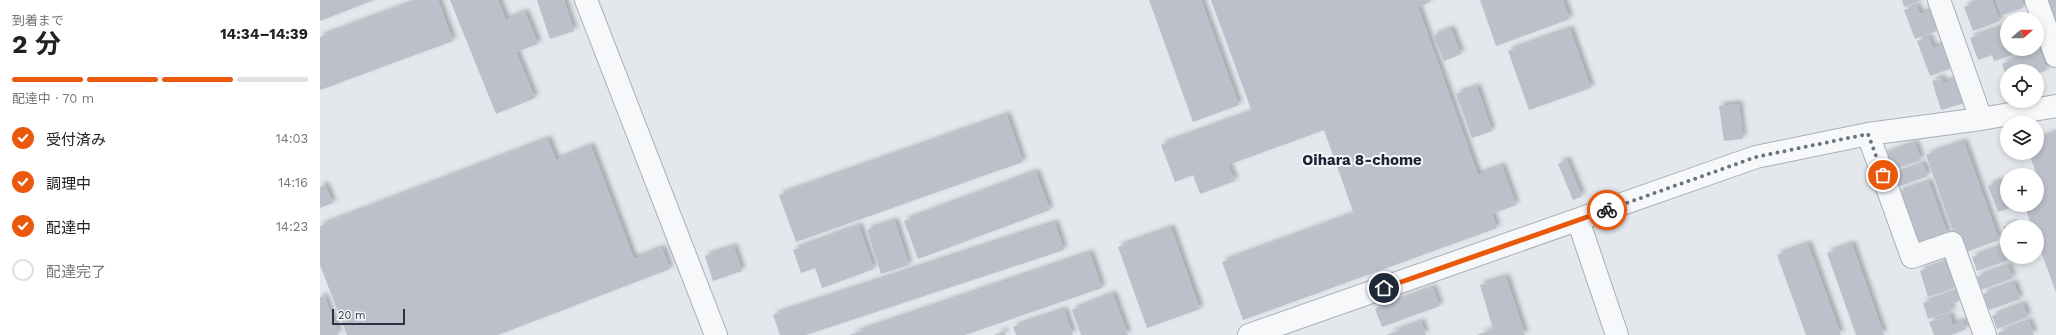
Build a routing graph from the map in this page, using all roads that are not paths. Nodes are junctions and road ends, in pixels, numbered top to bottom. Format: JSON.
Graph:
{"nodes":[{"id":1,"x":586,"y":0,"type":"edge"},
{"id":2,"x":1939,"y":0,"type":"edge"},
{"id":3,"x":2036,"y":0,"type":"edge"},
{"id":4,"x":2056,"y":56,"type":"edge"},
{"id":5,"x":2056,"y":106,"type":"edge"},
{"id":6,"x":1981,"y":119,"type":"junction"},
{"id":7,"x":1868,"y":134,"type":"junction"},
{"id":8,"x":1578,"y":220,"type":"junction"},
{"id":9,"x":716,"y":335,"type":"edge"},
{"id":10,"x":1249,"y":335,"type":"edge"},
{"id":11,"x":1617,"y":335,"type":"edge"},
{"id":12,"x":1985,"y":335,"type":"edge"}],
"edges":[{"from":1,"to":9,"type":"street"},
{"from":2,"to":6,"type":"street"},
{"from":3,"to":4,"type":"street"},
{"from":5,"to":6,"type":"street"},
{"from":6,"to":7,"type":"street"},
{"from":7,"to":8,"type":"street"},
{"from":7,"to":12,"type":"street"},
{"from":8,"to":10,"type":"street"},
{"from":8,"to":11,"type":"street"}]}
